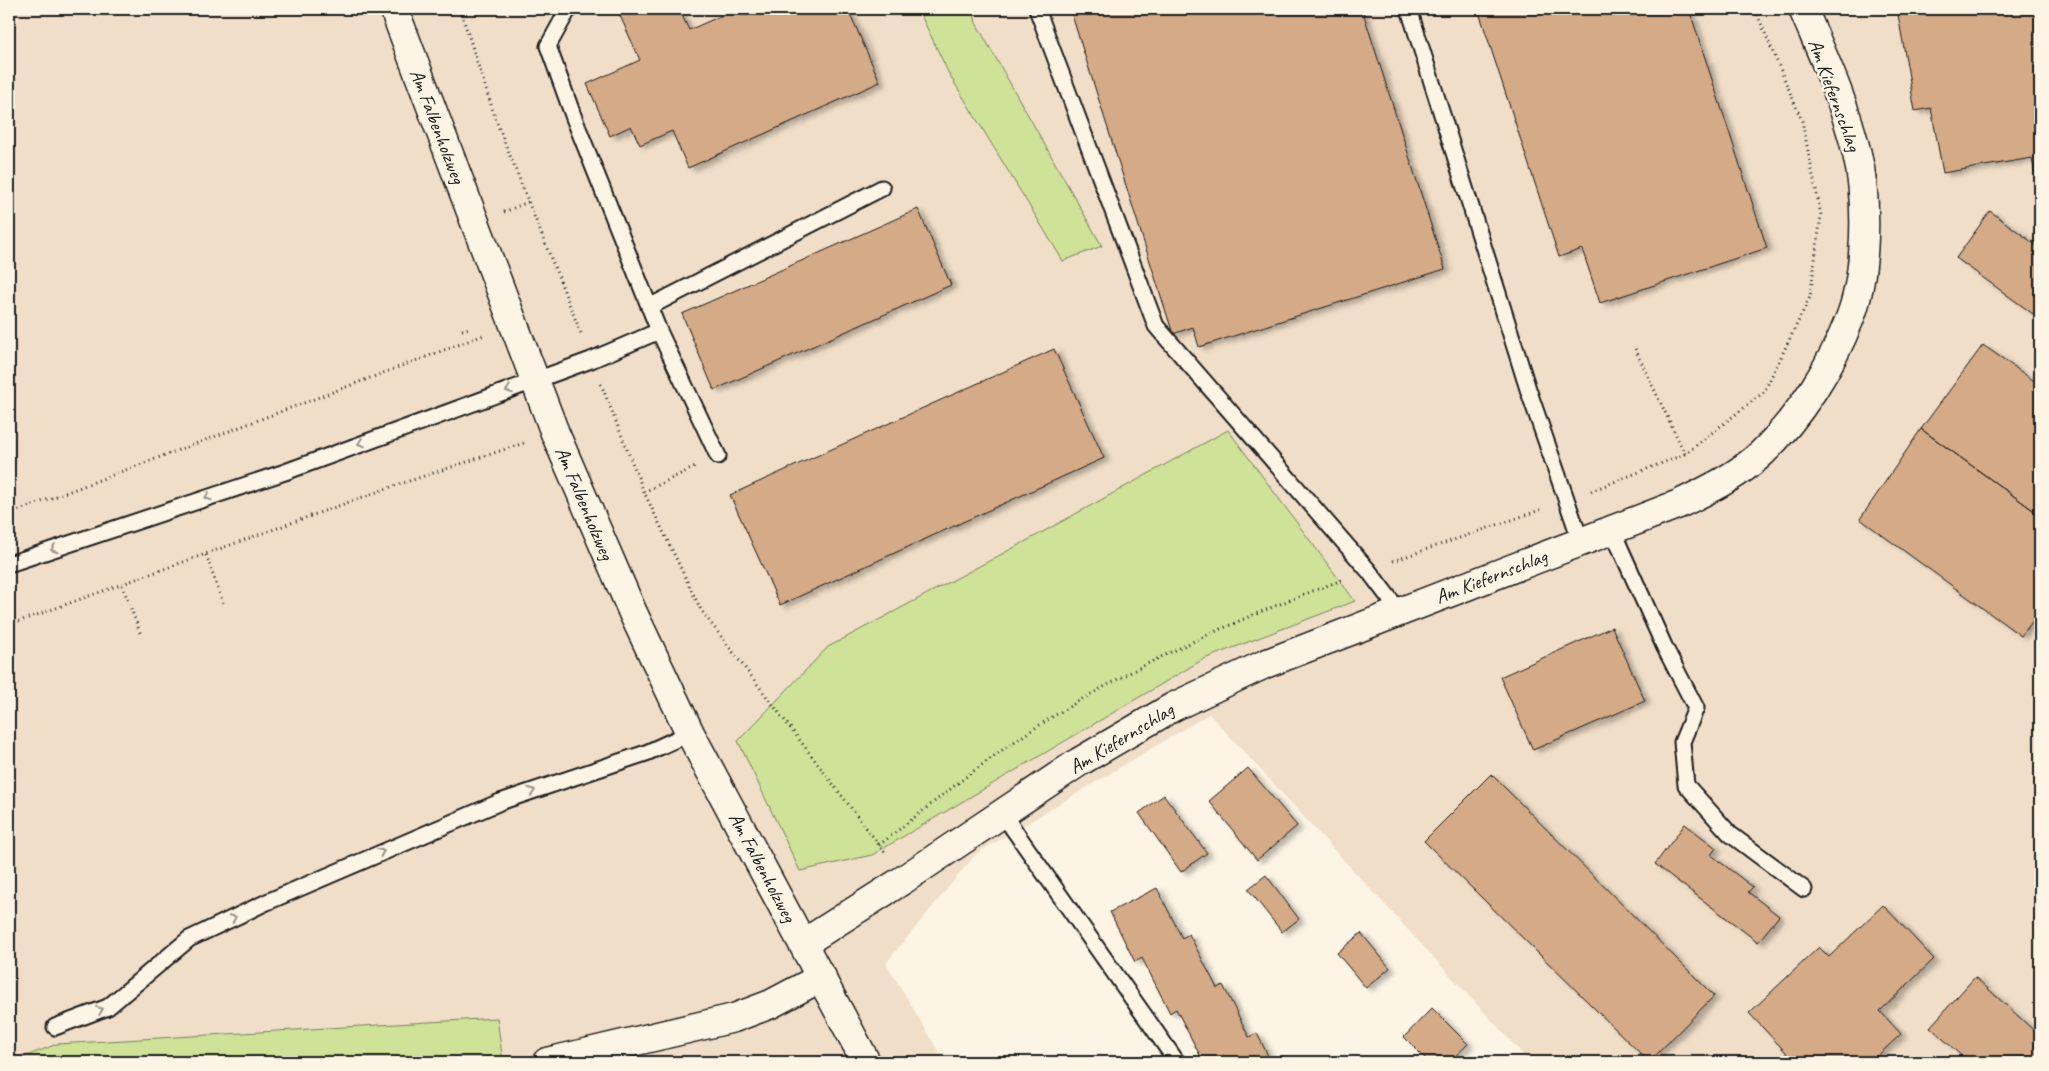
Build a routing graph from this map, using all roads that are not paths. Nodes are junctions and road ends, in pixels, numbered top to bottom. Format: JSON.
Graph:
{"nodes":[{"id":1,"x":394,"y":9,"type":"edge"},
{"id":2,"x":571,"y":9,"type":"edge"},
{"id":3,"x":1037,"y":9,"type":"edge"},
{"id":4,"x":1409,"y":9,"type":"edge"},
{"id":5,"x":1803,"y":9,"type":"edge"},
{"id":6,"x":882,"y":188,"type":"dead end"},
{"id":7,"x":649,"y":307,"type":"junction"},
{"id":8,"x":659,"y":331,"type":"junction"},
{"id":9,"x":534,"y":381,"type":"junction"},
{"id":10,"x":718,"y":456,"type":"road end"},
{"id":11,"x":1612,"y":530,"type":"junction"},
{"id":12,"x":1581,"y":542,"type":"junction"},
{"id":13,"x":9,"y":564,"type":"edge"},
{"id":14,"x":1399,"y":611,"type":"junction"},
{"id":15,"x":690,"y":733,"type":"junction"},
{"id":16,"x":1002,"y":813,"type":"junction"},
{"id":17,"x":1804,"y":889,"type":"dead end"},
{"id":18,"x":804,"y":943,"type":"junction"},
{"id":19,"x":822,"y":977,"type":"junction"},
{"id":20,"x":55,"y":1027,"type":"dead end"},
{"id":21,"x":553,"y":1062,"type":"edge"},
{"id":22,"x":866,"y":1062,"type":"edge"},
{"id":23,"x":1178,"y":1062,"type":"edge"}],
"edges":[{"from":1,"to":9,"type":"street","name":"Am Falbenholzweg"},
{"from":2,"to":7,"type":"lane"},
{"from":3,"to":14,"type":"lane"},
{"from":4,"to":12,"type":"lane"},
{"from":5,"to":11,"type":"street","name":"Am Kiefernschlag"},
{"from":6,"to":7,"type":"lane"},
{"from":7,"to":8,"type":"lane"},
{"from":8,"to":9,"type":"lane"},
{"from":8,"to":10,"type":"lane"},
{"from":9,"to":13,"type":"lane","one_way":true},
{"from":9,"to":15,"type":"street","name":"Am Falbenholzweg"},
{"from":11,"to":12,"type":"street","name":"Am Kiefernschlag"},
{"from":11,"to":17,"type":"lane"},
{"from":12,"to":14,"type":"street","name":"Am Kiefernschlag"},
{"from":14,"to":16,"type":"street","name":"Am Kiefernschlag"},
{"from":15,"to":18,"type":"street","name":"Am Falbenholzweg"},
{"from":20,"to":15,"type":"lane","one_way":true},
{"from":16,"to":18,"type":"street","name":"Am Kiefernschlag"},
{"from":16,"to":23,"type":"lane"},
{"from":18,"to":19,"type":"street","name":"Am Falbenholzweg"},
{"from":19,"to":21,"type":"street"},
{"from":19,"to":22,"type":"street","name":"Am Falbenholzweg"}]}
